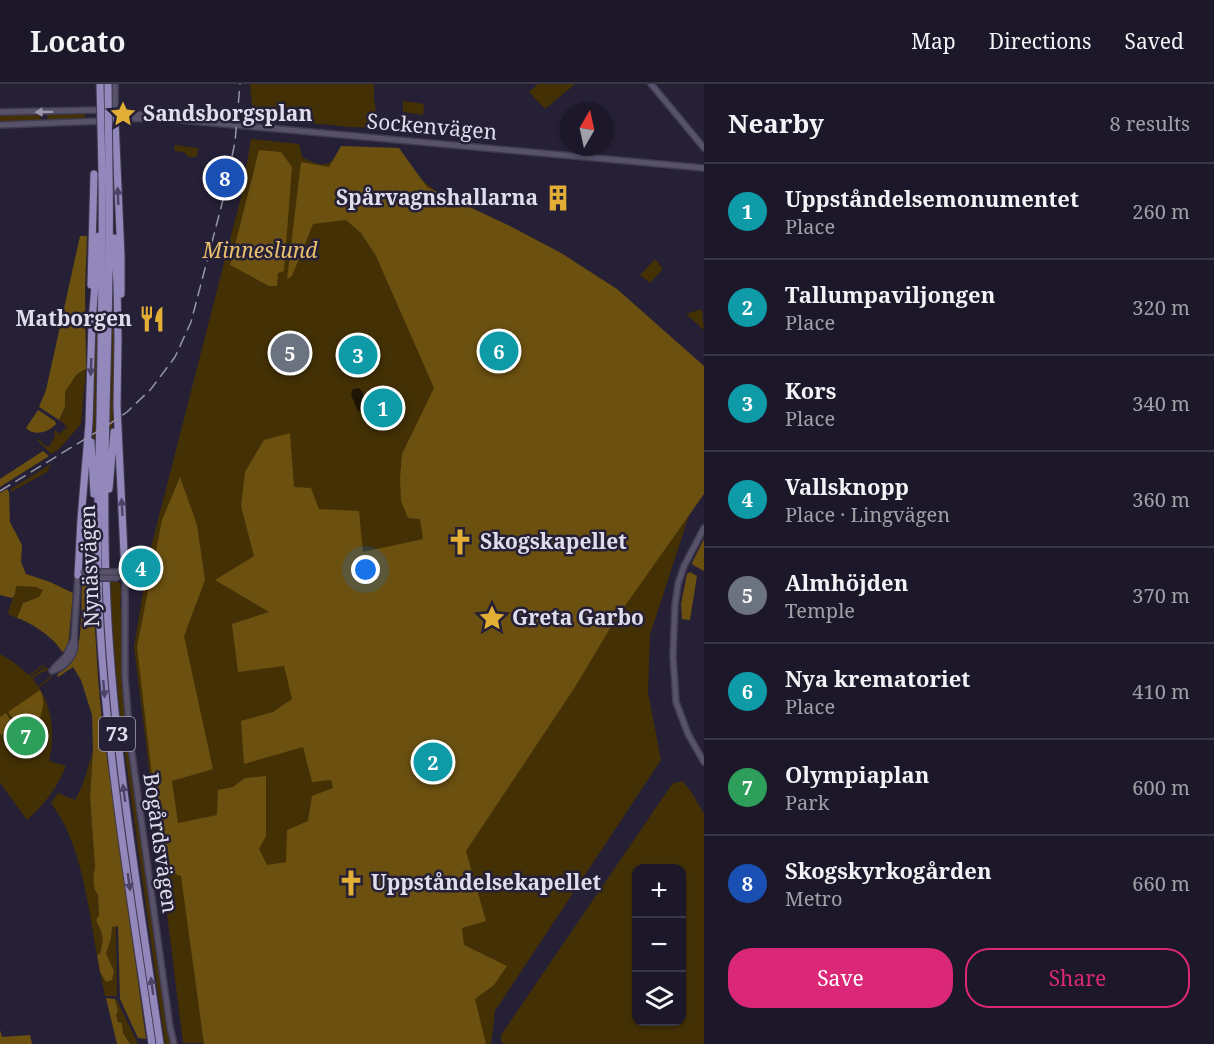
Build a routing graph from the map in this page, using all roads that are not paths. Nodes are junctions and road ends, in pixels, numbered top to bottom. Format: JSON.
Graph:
{"nodes":[{"id":1,"x":100,"y":84,"type":"edge"},
{"id":2,"x":108,"y":84,"type":"edge"},
{"id":3,"x":115,"y":84,"type":"edge"},
{"id":4,"x":651,"y":84,"type":"edge"},
{"id":5,"x":115,"y":111,"type":"junction"},
{"id":6,"x":0,"y":112,"type":"edge"},
{"id":7,"x":158,"y":117,"type":"junction"},
{"id":8,"x":115,"y":120,"type":"junction"},
{"id":9,"x":0,"y":125,"type":"edge"},
{"id":10,"x":704,"y":148,"type":"edge"},
{"id":11,"x":704,"y":168,"type":"edge"},
{"id":12,"x":94,"y":174,"type":"dead end"},
{"id":13,"x":106,"y":174,"type":"junction"},
{"id":14,"x":106,"y":209,"type":"junction"},
{"id":15,"x":92,"y":322,"type":"junction"},
{"id":16,"x":118,"y":339,"type":"junction"},
{"id":17,"x":117,"y":406,"type":"junction"},
{"id":18,"x":89,"y":413,"type":"junction"},
{"id":19,"x":704,"y":528,"type":"edge"},
{"id":20,"x":97,"y":544,"type":"junction"},
{"id":21,"x":105,"y":558,"type":"junction"},
{"id":22,"x":82,"y":575,"type":"junction"},
{"id":23,"x":121,"y":575,"type":"junction"},
{"id":24,"x":74,"y":638,"type":"junction"},
{"id":25,"x":704,"y":762,"type":"edge"},
{"id":26,"x":152,"y":1044,"type":"edge"},
{"id":27,"x":160,"y":1044,"type":"edge"},
{"id":28,"x":174,"y":1044,"type":"edge"}],
"edges":[{"from":1,"to":13,"type":"highway","name":"Nynäsvägen","number":"73","bridge":true},
{"from":2,"to":13,"type":"highway","name":"Nynäsvägen","number":"73","bridge":true},
{"from":3,"to":5,"type":"street"},
{"from":4,"to":10,"type":"street"},
{"from":5,"to":6,"type":"street","name":"Sockenvägen","one_way":true},
{"from":5,"to":7,"type":"street","name":"Sockenvägen"},
{"from":5,"to":8,"type":"street"},
{"from":7,"to":8,"type":"street","name":"Sockenvägen"},
{"from":7,"to":11,"type":"street","name":"Sockenvägen"},
{"from":8,"to":9,"type":"street","name":"Sockenvägen"},
{"from":16,"to":8,"type":"highway","one_way":true},
{"from":12,"to":15,"type":"highway"},
{"from":13,"to":14,"type":"highway","name":"Nynäsvägen","number":"73"},
{"from":14,"to":15,"type":"highway"},
{"from":14,"to":16,"type":"highway"},
{"from":14,"to":20,"type":"highway","name":"Nynäsvägen","number":"73"},
{"from":14,"to":21,"type":"highway","name":"Nynäsvägen","number":"73"},
{"from":15,"to":18,"type":"highway","one_way":true},
{"from":16,"to":17,"type":"highway"},
{"from":17,"to":21,"type":"highway"},
{"from":23,"to":17,"type":"highway","one_way":true},
{"from":18,"to":20,"type":"highway"},
{"from":18,"to":22,"type":"highway"},
{"from":19,"to":25,"type":"street"},
{"from":20,"to":26,"type":"highway","name":"Nynäsvägen","number":"73","one_way":true},
{"from":27,"to":21,"type":"highway","name":"Nynäsvägen","number":"73","one_way":true},
{"from":22,"to":23,"type":"street","bridge":true},
{"from":22,"to":24,"type":"street"},
{"from":23,"to":28,"type":"street","name":"Bogårdsvägen"},
{"from":24,"to":24,"type":"street"}]}
